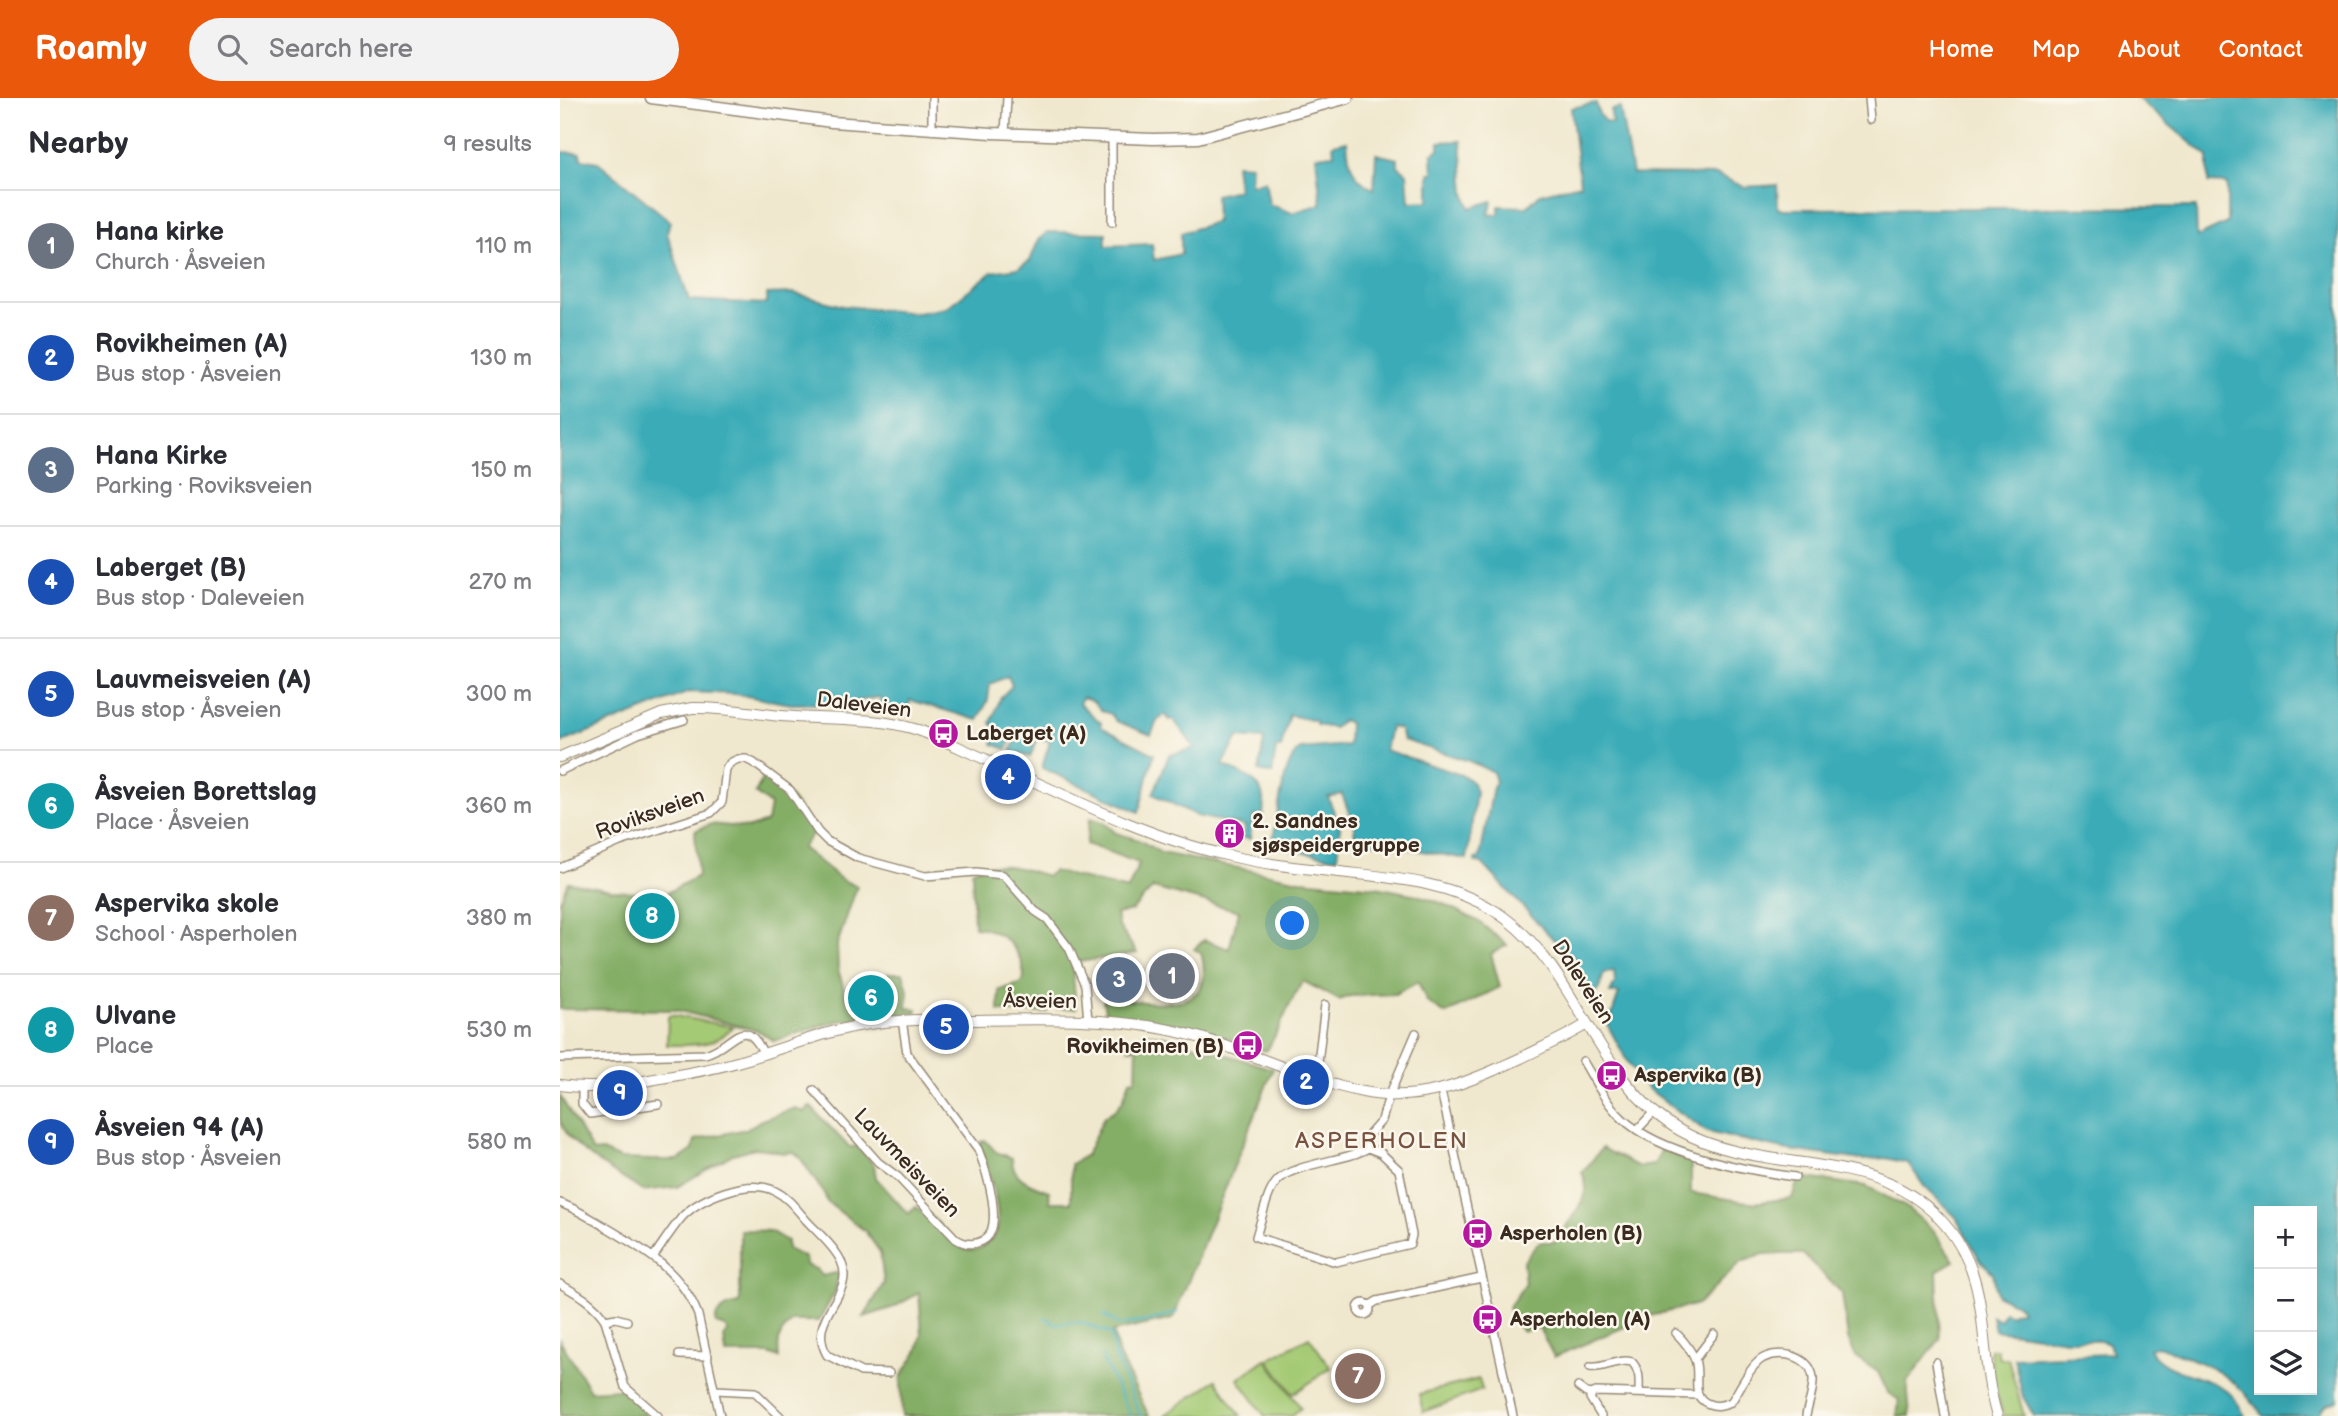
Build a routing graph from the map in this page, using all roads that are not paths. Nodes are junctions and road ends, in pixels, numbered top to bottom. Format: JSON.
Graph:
{"nodes":[{"id":1,"x":651,"y":98,"type":"edge"},
{"id":2,"x":932,"y":98,"type":"edge"},
{"id":3,"x":1007,"y":98,"type":"edge"},
{"id":4,"x":1348,"y":98,"type":"edge"},
{"id":5,"x":1869,"y":98,"type":"edge"},
{"id":6,"x":1871,"y":120,"type":"dead end"},
{"id":7,"x":932,"y":129,"type":"junction"},
{"id":8,"x":1005,"y":134,"type":"junction"},
{"id":9,"x":1112,"y":139,"type":"junction"},
{"id":10,"x":1112,"y":222,"type":"dead end"},
{"id":11,"x":684,"y":720,"type":"dead end"},
{"id":12,"x":560,"y":757,"type":"edge"},
{"id":13,"x":560,"y":771,"type":"edge"},
{"id":14,"x":560,"y":868,"type":"edge"},
{"id":15,"x":1325,"y":1004,"type":"dead end"},
{"id":16,"x":902,"y":1020,"type":"junction"},
{"id":17,"x":1088,"y":1021,"type":"junction"},
{"id":18,"x":1587,"y":1024,"type":"junction"},
{"id":19,"x":1416,"y":1033,"type":"dead end"},
{"id":20,"x":764,"y":1054,"type":"junction"},
{"id":21,"x":560,"y":1058,"type":"edge"},
{"id":22,"x":1583,"y":1061,"type":"dead end"},
{"id":23,"x":1313,"y":1077,"type":"junction"},
{"id":24,"x":560,"y":1085,"type":"edge"},
{"id":25,"x":582,"y":1087,"type":"junction"},
{"id":26,"x":814,"y":1090,"type":"dead end"},
{"id":27,"x":1441,"y":1091,"type":"junction"},
{"id":28,"x":1389,"y":1096,"type":"junction"},
{"id":29,"x":658,"y":1104,"type":"dead end"},
{"id":30,"x":1653,"y":1113,"type":"junction"},
{"id":31,"x":1637,"y":1130,"type":"junction"},
{"id":32,"x":1368,"y":1148,"type":"junction"},
{"id":33,"x":1795,"y":1177,"type":"dead end"},
{"id":34,"x":560,"y":1203,"type":"edge"},
{"id":35,"x":654,"y":1256,"type":"junction"},
{"id":36,"x":1481,"y":1278,"type":"junction"},
{"id":37,"x":560,"y":1284,"type":"edge"},
{"id":38,"x":1369,"y":1306,"type":"dead end"},
{"id":39,"x":605,"y":1320,"type":"junction"},
{"id":40,"x":627,"y":1321,"type":"dead end"},
{"id":41,"x":1676,"y":1333,"type":"dead end"},
{"id":42,"x":1714,"y":1334,"type":"dead end"},
{"id":43,"x":679,"y":1355,"type":"dead end"},
{"id":44,"x":708,"y":1356,"type":"junction"},
{"id":45,"x":1695,"y":1359,"type":"junction"},
{"id":46,"x":1936,"y":1362,"type":"dead end"},
{"id":47,"x":1590,"y":1367,"type":"dead end"},
{"id":48,"x":889,"y":1373,"type":"dead end"},
{"id":49,"x":1578,"y":1387,"type":"dead end"},
{"id":50,"x":716,"y":1390,"type":"junction"},
{"id":51,"x":1639,"y":1393,"type":"junction"},
{"id":52,"x":1592,"y":1394,"type":"junction"},
{"id":53,"x":1697,"y":1395,"type":"junction"},
{"id":54,"x":658,"y":1416,"type":"edge"},
{"id":55,"x":720,"y":1416,"type":"edge"},
{"id":56,"x":780,"y":1416,"type":"edge"},
{"id":57,"x":1513,"y":1416,"type":"edge"},
{"id":58,"x":1601,"y":1416,"type":"edge"},
{"id":59,"x":1806,"y":1416,"type":"edge"},
{"id":60,"x":1945,"y":1416,"type":"edge"},
{"id":61,"x":1997,"y":1416,"type":"edge"}],
"edges":[{"from":1,"to":7,"type":"main road"},
{"from":2,"to":7,"type":"street"},
{"from":3,"to":8,"type":"street"},
{"from":4,"to":9,"type":"main road"},
{"from":5,"to":6,"type":"street"},
{"from":7,"to":8,"type":"main road"},
{"from":8,"to":9,"type":"main road"},
{"from":9,"to":10,"type":"street"},
{"from":11,"to":13,"type":"street"},
{"from":12,"to":18,"type":"main road","name":"Daleveien"},
{"from":14,"to":17,"type":"street","name":"Roviksveien"},
{"from":15,"to":23,"type":"street"},
{"from":16,"to":17,"type":"main road","name":"Åsveien"},
{"from":16,"to":20,"type":"main road","name":"Åsveien"},
{"from":16,"to":26,"type":"street","name":"Lauvmeisveien"},
{"from":17,"to":23,"type":"main road","name":"Åsveien"},
{"from":18,"to":27,"type":"main road","name":"Åsveien"},
{"from":18,"to":30,"type":"main road","name":"Daleveien"},
{"from":19,"to":28,"type":"street"},
{"from":20,"to":21,"type":"street"},
{"from":20,"to":25,"type":"main road","name":"Åsveien"},
{"from":22,"to":31,"type":"street"},
{"from":23,"to":28,"type":"main road","name":"Åsveien"},
{"from":24,"to":25,"type":"main road","name":"Åsveien"},
{"from":25,"to":29,"type":"street"},
{"from":27,"to":28,"type":"main road","name":"Åsveien"},
{"from":27,"to":36,"type":"street"},
{"from":28,"to":32,"type":"street"},
{"from":30,"to":31,"type":"street"},
{"from":30,"to":61,"type":"main road","name":"Daleveien"},
{"from":31,"to":33,"type":"street"},
{"from":32,"to":32,"type":"street"},
{"from":34,"to":35,"type":"street"},
{"from":35,"to":44,"type":"street"},
{"from":35,"to":48,"type":"street"},
{"from":36,"to":38,"type":"street"},
{"from":36,"to":57,"type":"street"},
{"from":37,"to":39,"type":"street"},
{"from":39,"to":40,"type":"street"},
{"from":39,"to":54,"type":"street"},
{"from":41,"to":45,"type":"street"},
{"from":42,"to":45,"type":"street"},
{"from":43,"to":44,"type":"street"},
{"from":44,"to":50,"type":"street"},
{"from":45,"to":53,"type":"street"},
{"from":46,"to":60,"type":"street"},
{"from":47,"to":51,"type":"street"},
{"from":49,"to":52,"type":"street"},
{"from":50,"to":55,"type":"street"},
{"from":50,"to":56,"type":"street"},
{"from":51,"to":52,"type":"street"},
{"from":51,"to":53,"type":"street"},
{"from":52,"to":58,"type":"street"},
{"from":53,"to":59,"type":"street"}]}
